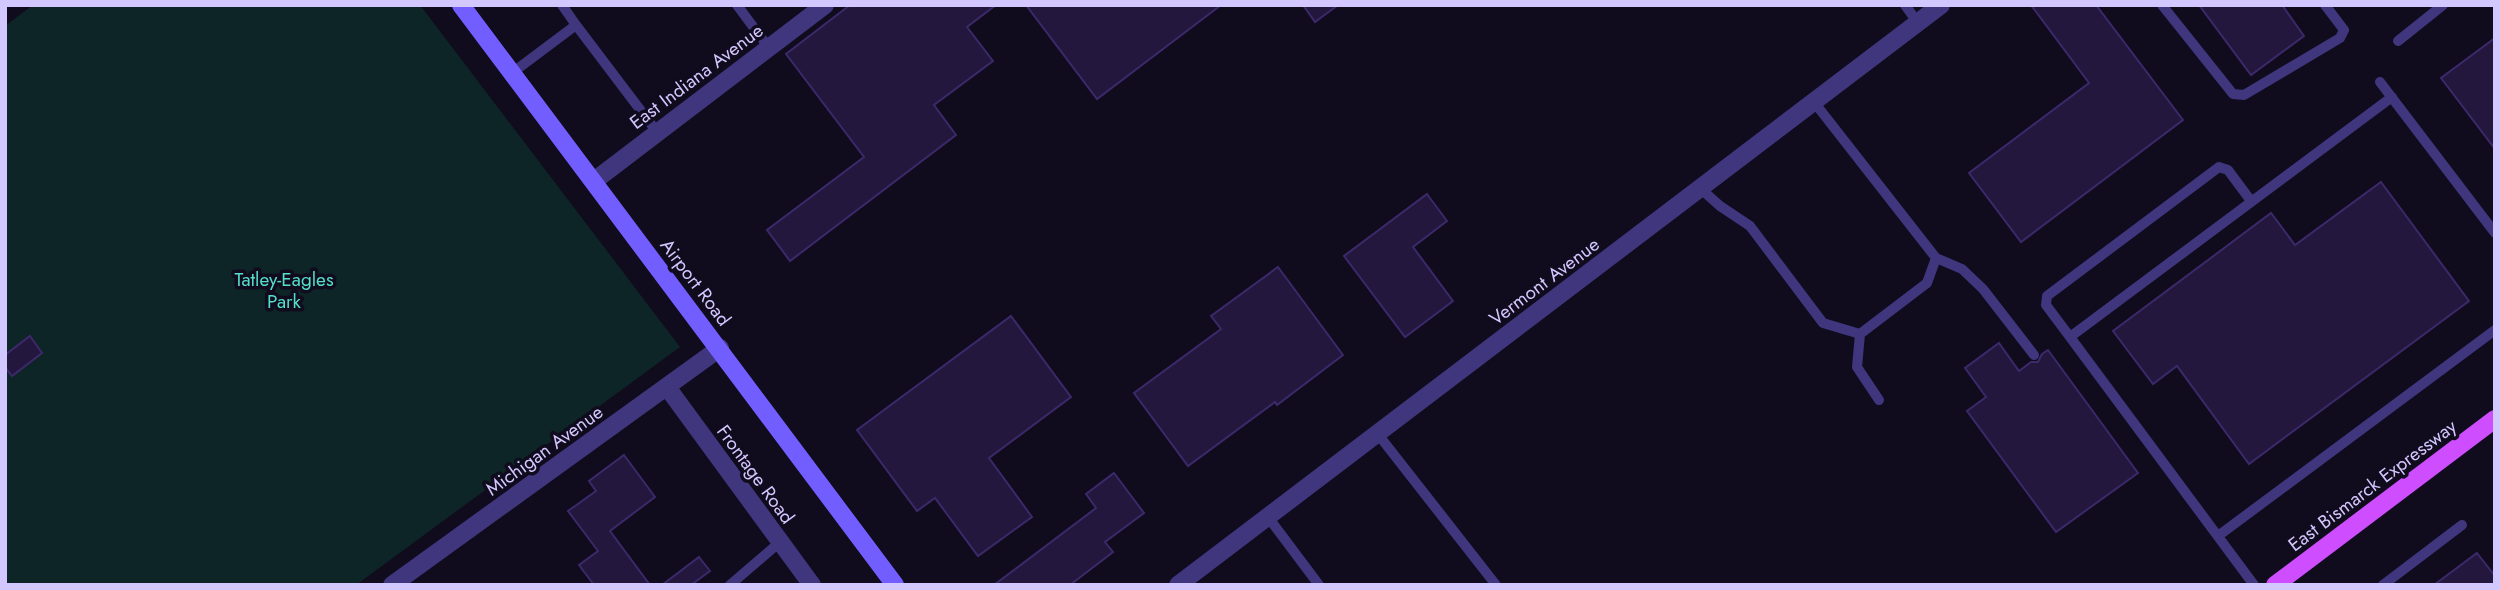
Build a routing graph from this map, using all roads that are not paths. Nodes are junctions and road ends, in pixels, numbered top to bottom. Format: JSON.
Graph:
{"nodes":[{"id":1,"x":461,"y":5,"type":"edge"},
{"id":2,"x":562,"y":5,"type":"edge"},
{"id":3,"x":737,"y":5,"type":"edge"},
{"id":4,"x":825,"y":5,"type":"edge"},
{"id":5,"x":1905,"y":5,"type":"edge"},
{"id":6,"x":1941,"y":5,"type":"edge"},
{"id":7,"x":2162,"y":5,"type":"edge"},
{"id":8,"x":2325,"y":5,"type":"edge"},
{"id":9,"x":2443,"y":5,"type":"edge"},
{"id":10,"x":1918,"y":23,"type":"junction"},
{"id":11,"x":576,"y":25,"type":"junction"},
{"id":12,"x":2398,"y":41,"type":"dead end"},
{"id":13,"x":769,"y":48,"type":"junction"},
{"id":14,"x":512,"y":73,"type":"junction"},
{"id":15,"x":2380,"y":82,"type":"dead end"},
{"id":16,"x":2392,"y":97,"type":"junction"},
{"id":17,"x":1814,"y":102,"type":"junction"},
{"id":18,"x":657,"y":132,"type":"junction"},
{"id":19,"x":594,"y":181,"type":"junction"},
{"id":20,"x":1701,"y":188,"type":"junction"},
{"id":21,"x":2251,"y":201,"type":"junction"},
{"id":22,"x":2495,"y":233,"type":"edge"},
{"id":23,"x":1936,"y":258,"type":"junction"},
{"id":24,"x":2495,"y":330,"type":"edge"},
{"id":25,"x":1860,"y":334,"type":"junction"},
{"id":26,"x":2070,"y":337,"type":"junction"},
{"id":27,"x":720,"y":348,"type":"junction"},
{"id":28,"x":2034,"y":355,"type":"dead end"},
{"id":29,"x":667,"y":387,"type":"junction"},
{"id":30,"x":1879,"y":400,"type":"dead end"},
{"id":31,"x":2495,"y":419,"type":"edge"},
{"id":32,"x":1377,"y":433,"type":"junction"},
{"id":33,"x":1268,"y":517,"type":"junction"},
{"id":34,"x":2462,"y":525,"type":"dead end"},
{"id":35,"x":2218,"y":536,"type":"junction"},
{"id":36,"x":779,"y":542,"type":"junction"},
{"id":37,"x":1494,"y":584,"type":"edge"},
{"id":38,"x":392,"y":585,"type":"edge"},
{"id":39,"x":730,"y":585,"type":"edge"},
{"id":40,"x":811,"y":585,"type":"edge"},
{"id":41,"x":895,"y":585,"type":"edge"},
{"id":42,"x":1178,"y":585,"type":"edge"},
{"id":43,"x":1319,"y":585,"type":"edge"},
{"id":44,"x":2254,"y":585,"type":"edge"},
{"id":45,"x":2275,"y":585,"type":"edge"},
{"id":46,"x":2383,"y":585,"type":"edge"}],
"edges":[{"from":1,"to":14,"type":"main road","name":"Airport Road"},
{"from":2,"to":11,"type":"lane"},
{"from":3,"to":13,"type":"lane"},
{"from":4,"to":13,"type":"street","name":"East Indiana Avenue"},
{"from":5,"to":10,"type":"lane"},
{"from":6,"to":10,"type":"street","name":"Vermont Avenue"},
{"from":7,"to":8,"type":"lane"},
{"from":9,"to":12,"type":"lane"},
{"from":10,"to":17,"type":"street","name":"Vermont Avenue"},
{"from":11,"to":14,"type":"lane"},
{"from":11,"to":18,"type":"lane"},
{"from":13,"to":18,"type":"street","name":"East Indiana Avenue"},
{"from":14,"to":19,"type":"main road","name":"Airport Road"},
{"from":15,"to":16,"type":"lane"},
{"from":16,"to":21,"type":"lane"},
{"from":16,"to":22,"type":"lane"},
{"from":17,"to":20,"type":"street","name":"Vermont Avenue"},
{"from":17,"to":23,"type":"lane"},
{"from":18,"to":19,"type":"street","name":"East Indiana Avenue"},
{"from":19,"to":27,"type":"main road","name":"Airport Road"},
{"from":20,"to":25,"type":"lane"},
{"from":20,"to":32,"type":"street","name":"Vermont Avenue"},
{"from":21,"to":26,"type":"lane"},
{"from":21,"to":26,"type":"lane"},
{"from":23,"to":25,"type":"lane"},
{"from":23,"to":28,"type":"lane"},
{"from":24,"to":35,"type":"lane"},
{"from":25,"to":30,"type":"lane"},
{"from":26,"to":35,"type":"lane"},
{"from":27,"to":29,"type":"street","name":"Michigan Avenue"},
{"from":27,"to":41,"type":"main road","name":"Airport Road"},
{"from":29,"to":36,"type":"street","name":"Frontage Road"},
{"from":29,"to":38,"type":"street","name":"Michigan Avenue"},
{"from":31,"to":45,"type":"main road","name":"East Bismarck Expressway"},
{"from":32,"to":33,"type":"street","name":"Vermont Avenue"},
{"from":32,"to":37,"type":"lane"},
{"from":33,"to":42,"type":"street","name":"Vermont Avenue"},
{"from":33,"to":43,"type":"lane"},
{"from":34,"to":46,"type":"lane"},
{"from":35,"to":44,"type":"lane"},
{"from":36,"to":39,"type":"lane"},
{"from":36,"to":40,"type":"street","name":"Frontage Road"}]}
